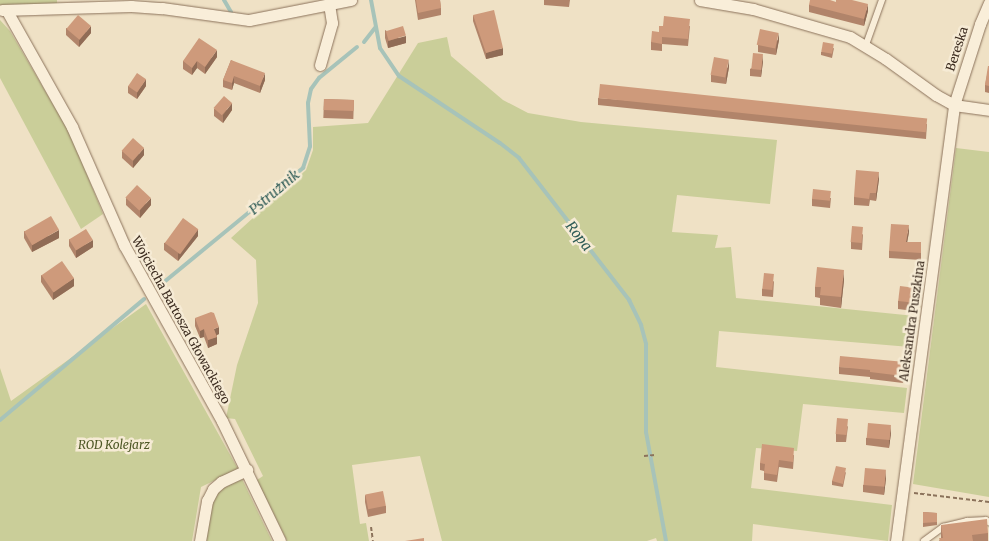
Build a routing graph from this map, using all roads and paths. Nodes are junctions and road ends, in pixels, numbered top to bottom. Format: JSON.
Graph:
{"nodes":[{"id":1,"x":351,"y":0,"type":"edge"},
{"id":2,"x":700,"y":0,"type":"edge"},
{"id":3,"x":882,"y":0,"type":"edge"},
{"id":4,"x":989,"y":3,"type":"edge"},
{"id":5,"x":329,"y":4,"type":"junction"},
{"id":6,"x":3,"y":11,"type":"edge"},
{"id":7,"x":984,"y":23,"type":"edge"},
{"id":8,"x":866,"y":45,"type":"junction"},
{"id":9,"x":320,"y":65,"type":"dead end"},
{"id":10,"x":954,"y":106,"type":"junction"},
{"id":11,"x":989,"y":110,"type":"edge"},
{"id":12,"x":655,"y":454,"type":"dead end"},
{"id":13,"x":644,"y":456,"type":"dead end"},
{"id":14,"x":247,"y":470,"type":"junction"},
{"id":15,"x":903,"y":492,"type":"junction"},
{"id":16,"x":989,"y":502,"type":"edge"},
{"id":17,"x":989,"y":522,"type":"edge"},
{"id":18,"x":371,"y":527,"type":"dead end"},
{"id":19,"x":200,"y":541,"type":"edge"},
{"id":20,"x":280,"y":541,"type":"edge"},
{"id":21,"x":373,"y":541,"type":"edge"},
{"id":22,"x":896,"y":541,"type":"edge"},
{"id":23,"x":924,"y":541,"type":"edge"}],
"edges":[{"from":1,"to":5,"type":"street"},
{"from":2,"to":8,"type":"street"},
{"from":3,"to":8,"type":"lane"},
{"from":4,"to":7,"type":"street","name":"Bereska"},
{"from":5,"to":6,"type":"street"},
{"from":5,"to":9,"type":"street"},
{"from":6,"to":14,"type":"street","name":"Wojciecha Bartosza Głowackiego"},
{"from":7,"to":10,"type":"street","name":"Bereska"},
{"from":8,"to":10,"type":"street"},
{"from":10,"to":11,"type":"street"},
{"from":10,"to":15,"type":"street","name":"Aleksandra Puszkina"},
{"from":12,"to":13,"type":"path"},
{"from":14,"to":19,"type":"street"},
{"from":14,"to":20,"type":"street","name":"Wojciecha Bartosza Głowackiego"},
{"from":15,"to":16,"type":"path"},
{"from":15,"to":22,"type":"street","name":"Aleksandra Puszkina"},
{"from":17,"to":23,"type":"lane"},
{"from":18,"to":21,"type":"path"}]}
